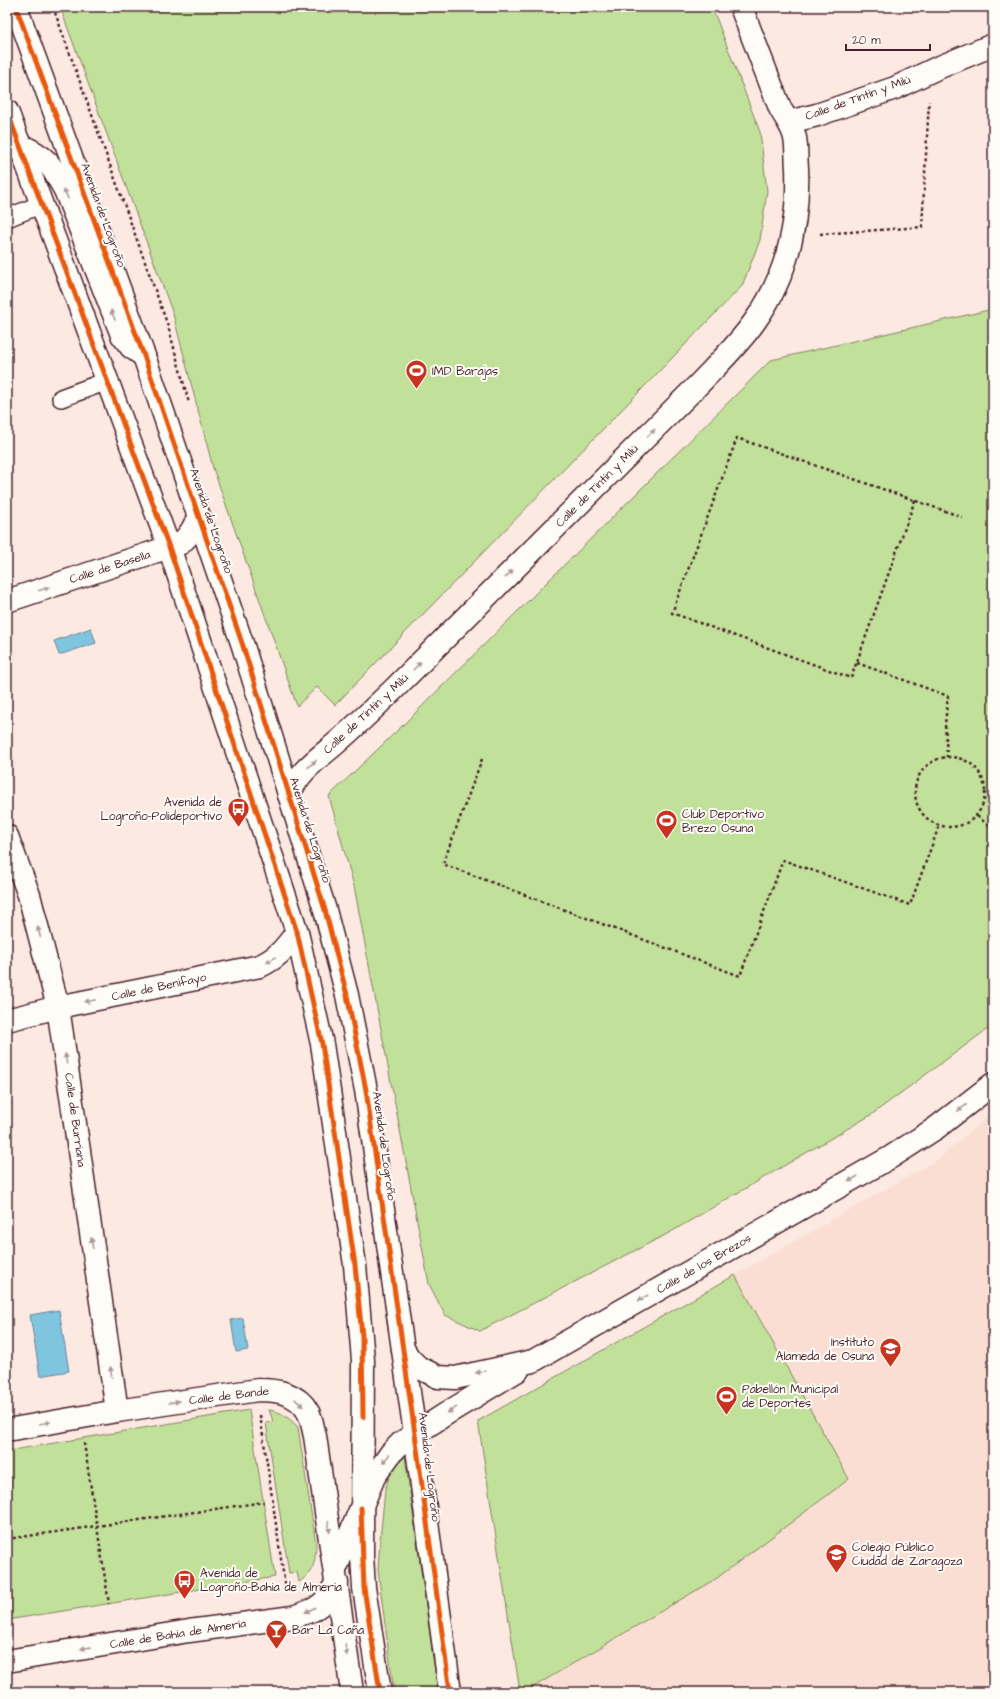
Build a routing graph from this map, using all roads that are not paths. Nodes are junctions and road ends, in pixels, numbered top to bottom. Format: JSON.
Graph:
{"nodes":[{"id":1,"x":16,"y":7,"type":"edge"},
{"id":2,"x":741,"y":7,"type":"edge"},
{"id":3,"x":993,"y":45,"type":"edge"},
{"id":4,"x":7,"y":111,"type":"edge"},
{"id":5,"x":789,"y":122,"type":"junction"},
{"id":6,"x":13,"y":147,"type":"edge"},
{"id":7,"x":42,"y":204,"type":"junction"},
{"id":8,"x":7,"y":218,"type":"edge"},
{"id":9,"x":144,"y":356,"type":"junction"},
{"id":10,"x":107,"y":381,"type":"junction"},
{"id":11,"x":61,"y":398,"type":"dead end"},
{"id":12,"x":199,"y":516,"type":"junction"},
{"id":13,"x":169,"y":547,"type":"junction"},
{"id":14,"x":7,"y":601,"type":"edge"},
{"id":15,"x":289,"y":795,"type":"junction"},
{"id":16,"x":7,"y":836,"type":"edge"},
{"id":17,"x":297,"y":932,"type":"junction"},
{"id":18,"x":58,"y":1007,"type":"junction"},
{"id":19,"x":7,"y":1020,"type":"edge"},
{"id":20,"x":993,"y":1084,"type":"edge"},
{"id":21,"x":403,"y":1349,"type":"junction"},
{"id":22,"x":533,"y":1361,"type":"junction"},
{"id":23,"x":117,"y":1411,"type":"junction"},
{"id":24,"x":7,"y":1430,"type":"edge"},
{"id":25,"x":415,"y":1434,"type":"junction"},
{"id":26,"x":361,"y":1508,"type":"junction"},
{"id":27,"x":336,"y":1577,"type":"junction"},
{"id":28,"x":7,"y":1661,"type":"edge"},
{"id":29,"x":352,"y":1692,"type":"edge"},
{"id":30,"x":380,"y":1692,"type":"edge"},
{"id":31,"x":450,"y":1692,"type":"edge"}],
"edges":[{"from":1,"to":9,"type":"street","name":"Avenida de Logroño"},
{"from":2,"to":5,"type":"street","name":"Calle de Tintín y Milú"},
{"from":3,"to":5,"type":"street","name":"Calle de Tintín y Milú"},
{"from":4,"to":6,"type":"street","name":"Avenida de Logroño"},
{"from":15,"to":5,"type":"street","name":"Calle de Tintín y Milú","one_way":true},
{"from":6,"to":7,"type":"street","name":"Avenida de Logroño"},
{"from":9,"to":6,"type":"street","one_way":true},
{"from":7,"to":8,"type":"lane"},
{"from":7,"to":10,"type":"street","name":"Avenida de Logroño"},
{"from":9,"to":12,"type":"street","name":"Avenida de Logroño"},
{"from":10,"to":11,"type":"lane"},
{"from":10,"to":13,"type":"street","name":"Avenida de Logroño"},
{"from":12,"to":13,"type":"street","name":"Calle de Basella"},
{"from":12,"to":15,"type":"street","name":"Avenida de Logroño"},
{"from":14,"to":13,"type":"street","name":"Calle de Basella","one_way":true},
{"from":13,"to":17,"type":"street","name":"Avenida de Logroño"},
{"from":15,"to":21,"type":"street","name":"Avenida de Logroño"},
{"from":18,"to":16,"type":"street","name":"Calle de Burriana","one_way":true},
{"from":17,"to":18,"type":"street","name":"Calle de Benifayo","one_way":true},
{"from":17,"to":26,"type":"street","name":"Avenida de Logroño"},
{"from":18,"to":19,"type":"street","name":"Calle de Benifayo"},
{"from":23,"to":18,"type":"street","name":"Calle de Burriana","one_way":true},
{"from":20,"to":22,"type":"street","name":"Calle de los Brezos","one_way":true},
{"from":22,"to":21,"type":"street","name":"Calle de los Brezos","one_way":true},
{"from":21,"to":25,"type":"street","name":"Avenida de Logroño"},
{"from":22,"to":25,"type":"street","name":"Avenida de Logroño","one_way":true},
{"from":24,"to":23,"type":"street","name":"Calle de Bande","one_way":true},
{"from":23,"to":27,"type":"street","name":"Calle de Bande","one_way":true},
{"from":25,"to":26,"type":"street","name":"Avenida de Logroño","one_way":true},
{"from":25,"to":31,"type":"street","name":"Avenida de Logroño"},
{"from":26,"to":27,"type":"street","name":"Avenida de Logroño"},
{"from":26,"to":30,"type":"street","name":"Avenida de Logroño"},
{"from":27,"to":28,"type":"street","name":"Calle de Bahía de Almería","one_way":true},
{"from":27,"to":29,"type":"street","one_way":true}]}
